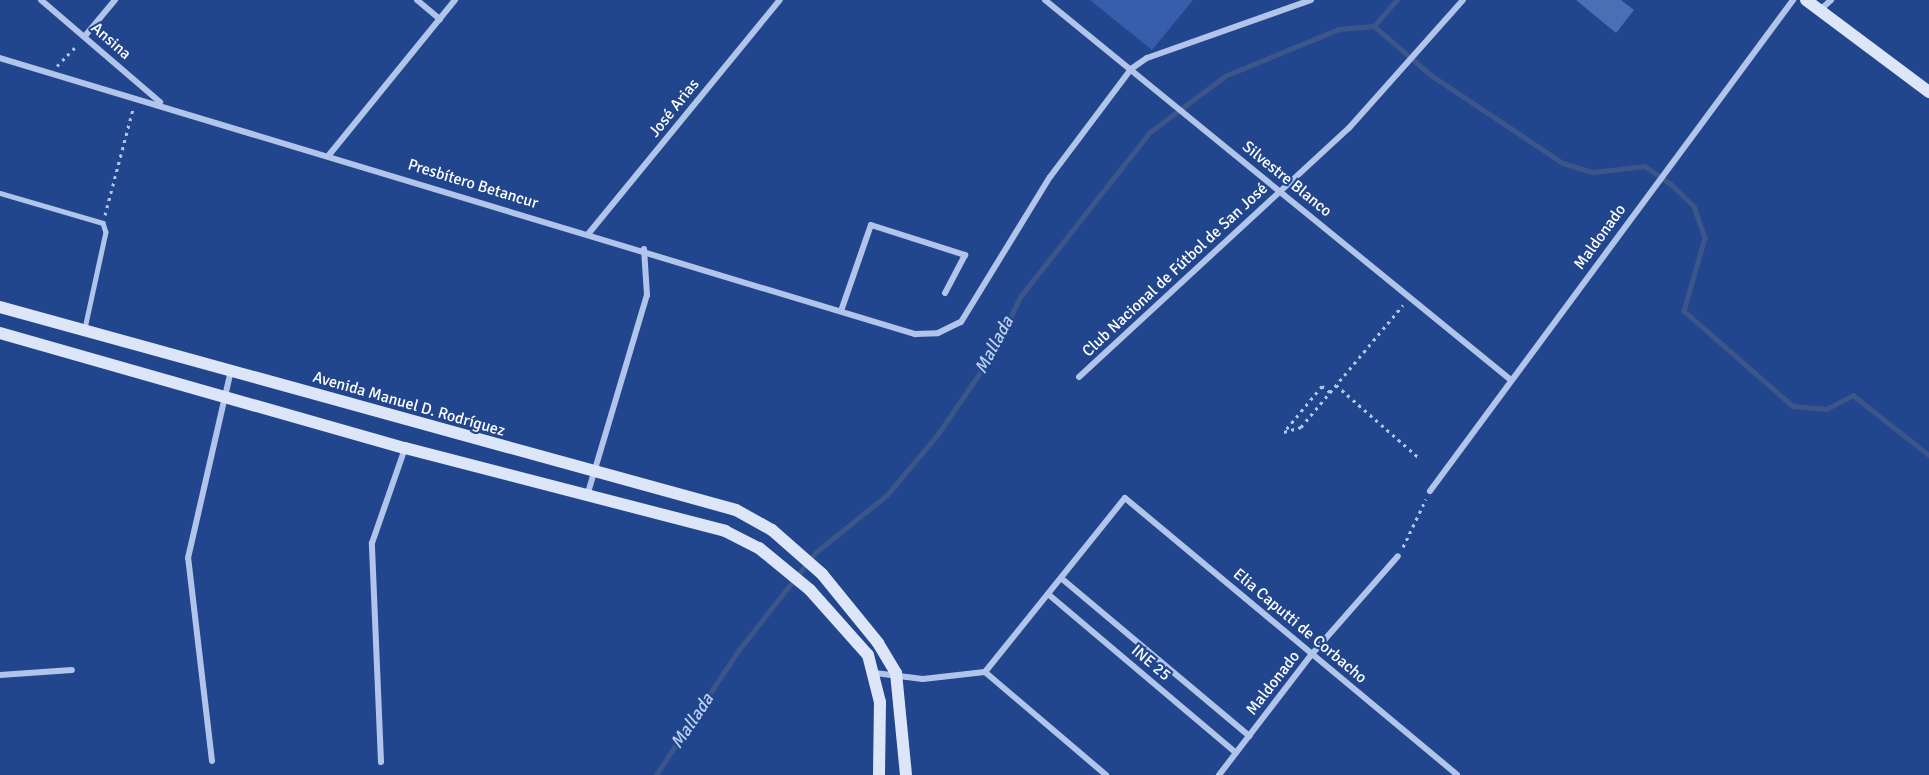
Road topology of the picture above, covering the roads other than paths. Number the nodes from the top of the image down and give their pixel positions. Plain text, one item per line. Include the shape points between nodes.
1 (41, 0) edge
2 (115, 0) edge
3 (417, 0) edge
4 (455, 0) edge
5 (780, 0) edge
6 (1045, 0) edge
7 (1311, 0) edge
8 (1463, 0) edge
9 (1793, 0) edge
10 (1806, 0) edge
11 (1832, 0) edge
12 (1820, 10) junction
13 (440, 18) junction
14 (85, 36) junction
15 (0, 58) edge
16 (1131, 69) junction
17 (1929, 92) edge
18 (163, 104) junction
19 (329, 155) junction
20 (1280, 190) junction
21 (0, 193) edge
22 (589, 233) junction
23 (644, 249) junction
24 (945, 293) dead end
25 (0, 308) edge
26 (841, 311) junction
27 (84, 330) junction
28 (0, 333) edge
29 (231, 371) junction
30 (1079, 377) dead end
31 (1511, 380) junction
32 (223, 397) junction
33 (405, 448) junction
34 (594, 471) junction
35 (1430, 492) road end
36 (586, 496) junction
37 (1398, 556) road end
38 (1061, 578) junction
39 (1048, 594) junction
40 (1312, 654) junction
41 (72, 670) dead end
42 (985, 672) junction
43 (875, 673) junction
44 (896, 673) junction
45 (0, 675) edge
46 (1249, 736) junction
47 (1236, 753) junction
48 (212, 761) dead end
49 (381, 762) dead end
50 (879, 775) edge
51 (906, 775) edge
52 (1106, 775) edge
53 (1219, 775) edge
54 (1457, 775) edge

1 - 14 street, Ansina
2 - 14 street
3 - 13 street
4 - 13 street
5 - 22 street, José Arias
6 - 16 street, Silvestre Blanco
7 - 16 street via 1147,58
8 - 20 street, Club Nacional de Fútbol de San José via 1349,128
9 - 31 street, Maldonado
10 - 12 street
11 - 12 street
12 - 17 street
13 - 19 street
14 - 18 street, Ansina
15 - 18 street, Presbítero Betancur
16 - 20 street, Silvestre Blanco
16 - 26 street, Presbítero Betancur via 1050,177 961,322 939,333 915,334
18 - 19 street, Presbítero Betancur
19 - 22 street, Presbítero Betancur
20 - 30 street, Club Nacional de Fútbol de San José
20 - 31 street, Silvestre Blanco
21 - 27 lane via 102,223 106,232
22 - 23 street, Presbítero Betancur
23 - 26 street, Presbítero Betancur
23 - 34 street via 647,295
24 - 26 street via 965,255 871,225
25 - 27 street, Avenida Manuel D. Rodríguez
27 - 29 street, Avenida Manuel D. Rodríguez
28 - 32 street
29 - 32 street
29 - 34 street, Avenida Manuel D. Rodríguez
31 - 35 street, Maldonado
32 - 33 street
32 - 48 street via 188,558
33 - 36 street
33 - 49 street via 372,543
34 - 36 street
34 - 44 street, Avenida Manuel D. Rodríguez via 736,510 799,553 822,574
36 - 43 street via 725,531 786,568 856,639
37 - 40 street, Maldonado
38 - 39 street
38 - 40 street, Elia Caputti de Corbacho via 1125,498
38 - 46 street, INE 25
39 - 42 street
39 - 47 street, INE 25
40 - 46 street, Maldonado
40 - 54 street, Elia Caputti de Corbacho
41 - 45 street
42 - 44 street via 923,679
42 - 52 street
43 - 44 street
43 - 50 street
44 - 51 street
46 - 47 street, Maldonado
47 - 53 street, Maldonado

